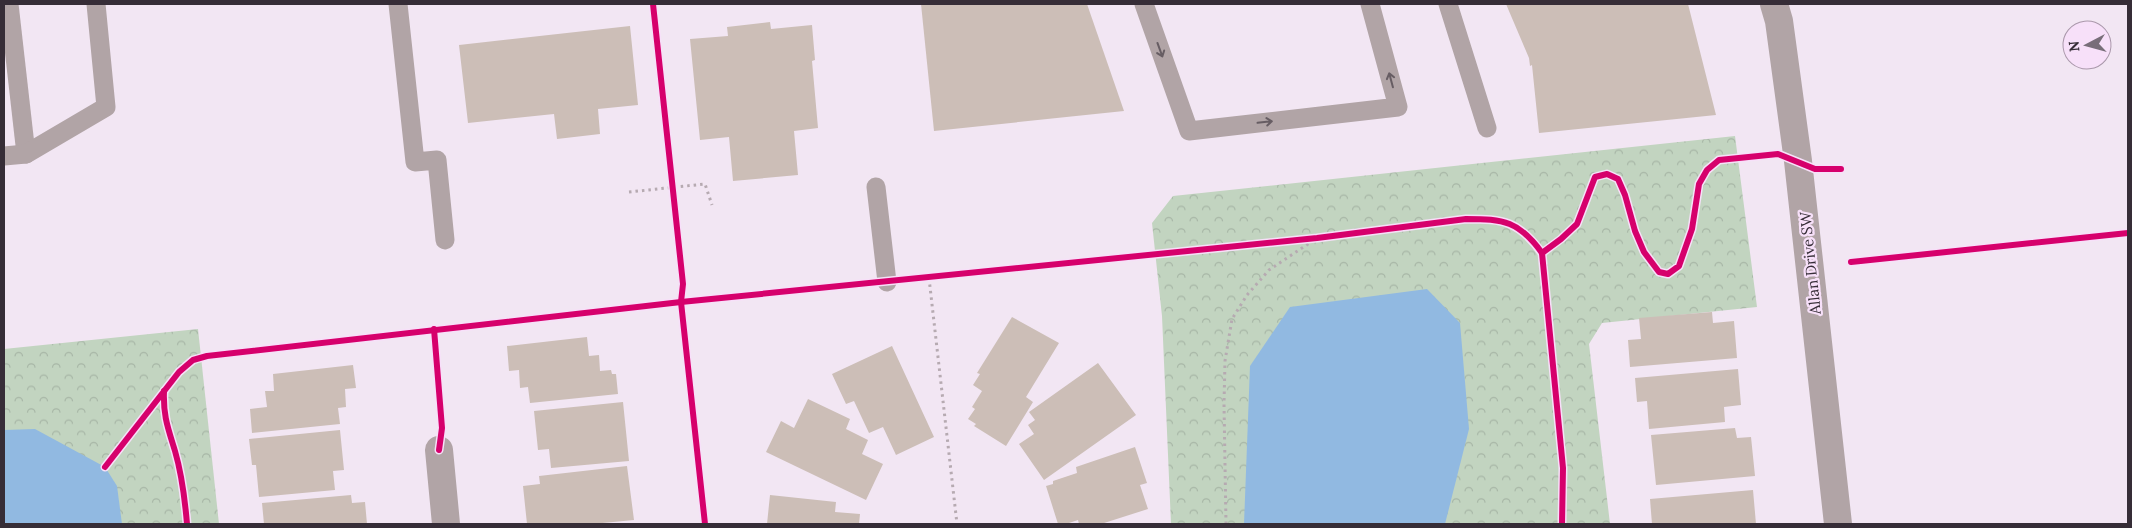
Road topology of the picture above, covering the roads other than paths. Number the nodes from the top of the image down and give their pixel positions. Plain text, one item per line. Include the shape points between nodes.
1 (9, 4) edge
2 (96, 4) edge
3 (398, 4) edge
4 (1144, 4) edge
5 (1370, 4) edge
6 (1448, 4) edge
7 (1774, 4) edge
8 (1487, 128) dead end
9 (26, 154) junction
10 (4, 156) edge
11 (876, 187) dead end
12 (445, 240) dead end
13 (887, 282) road end
14 (439, 450) dead end
15 (446, 524) edge
16 (1838, 524) edge

1 - 9 lane
2 - 9 lane via 106,107
3 - 12 lane via 415,162 436,160
4 -> 5 lane via 1189,131 1398,107
6 - 8 lane
7 - 16 street, Allan Drive SW via 1798,161
9 - 10 lane
11 - 13 lane
14 - 15 street

